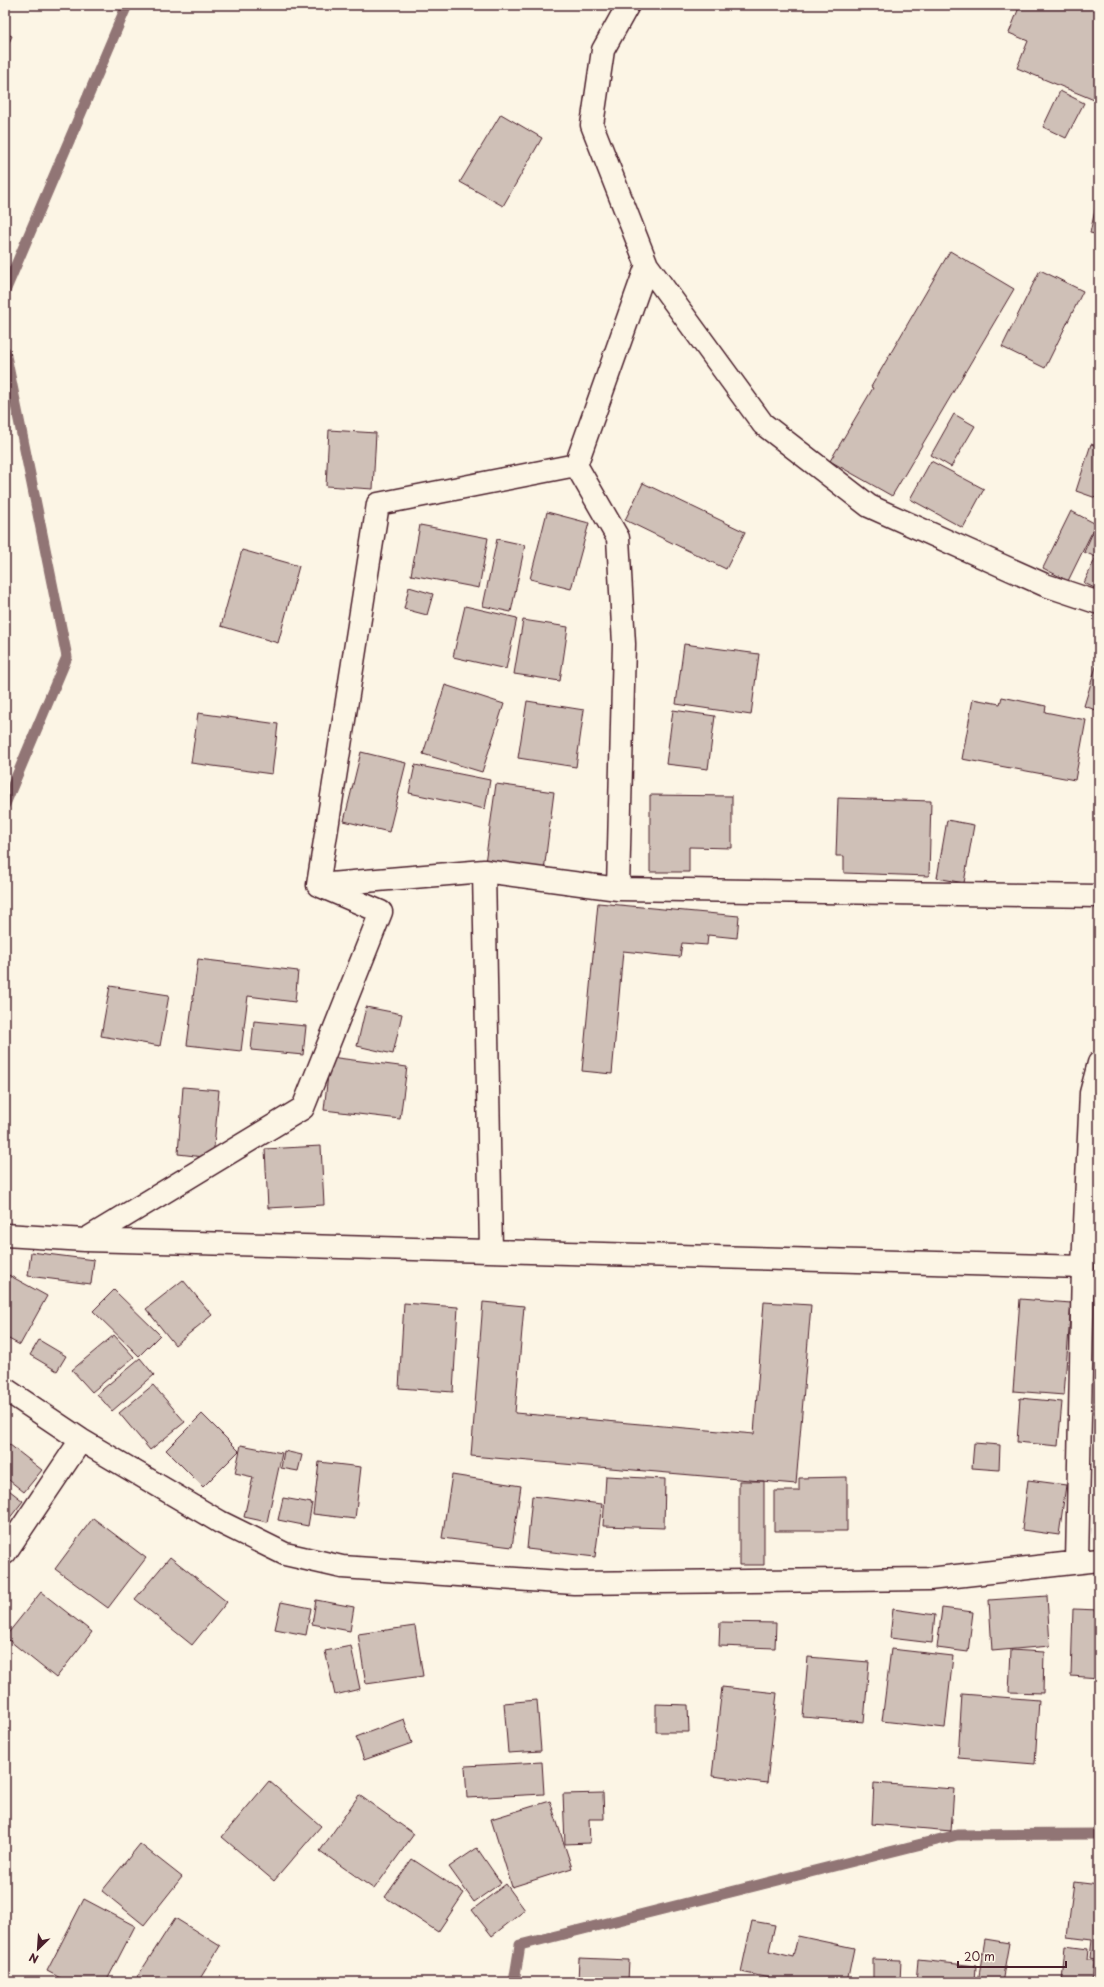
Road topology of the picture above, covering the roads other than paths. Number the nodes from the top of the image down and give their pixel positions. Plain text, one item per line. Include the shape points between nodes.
1 (628, 5) edge
2 (647, 265) junction
3 (576, 465) junction
4 (1099, 603) edge
5 (484, 871) junction
6 (318, 885) junction
7 (618, 889) junction
8 (1099, 896) edge
9 (1099, 1063) edge
10 (5, 1235) edge
11 (85, 1240) junction
12 (491, 1250) junction
13 (1083, 1267) junction
14 (5, 1389) edge
15 (81, 1440) junction
16 (5, 1553) edge
17 (1099, 1560) edge
18 (1077, 1562) junction

1 - 2 street via 603,50 592,125
2 - 3 street
2 - 4 street via 763,424 869,506 1045,585
3 - 6 street via 378,504
3 - 7 street via 618,538 624,644
5 - 6 street
5 - 7 street
5 - 12 street
6 - 11 street via 381,912 303,1108
7 - 8 street
9 - 13 street via 1091,1093
10 - 11 street
11 - 12 street
12 - 13 street
13 - 18 street
14 - 15 street
15 - 16 street
15 - 18 street via 220,1522 285,1554 342,1567 574,1583 929,1580
17 - 18 street

